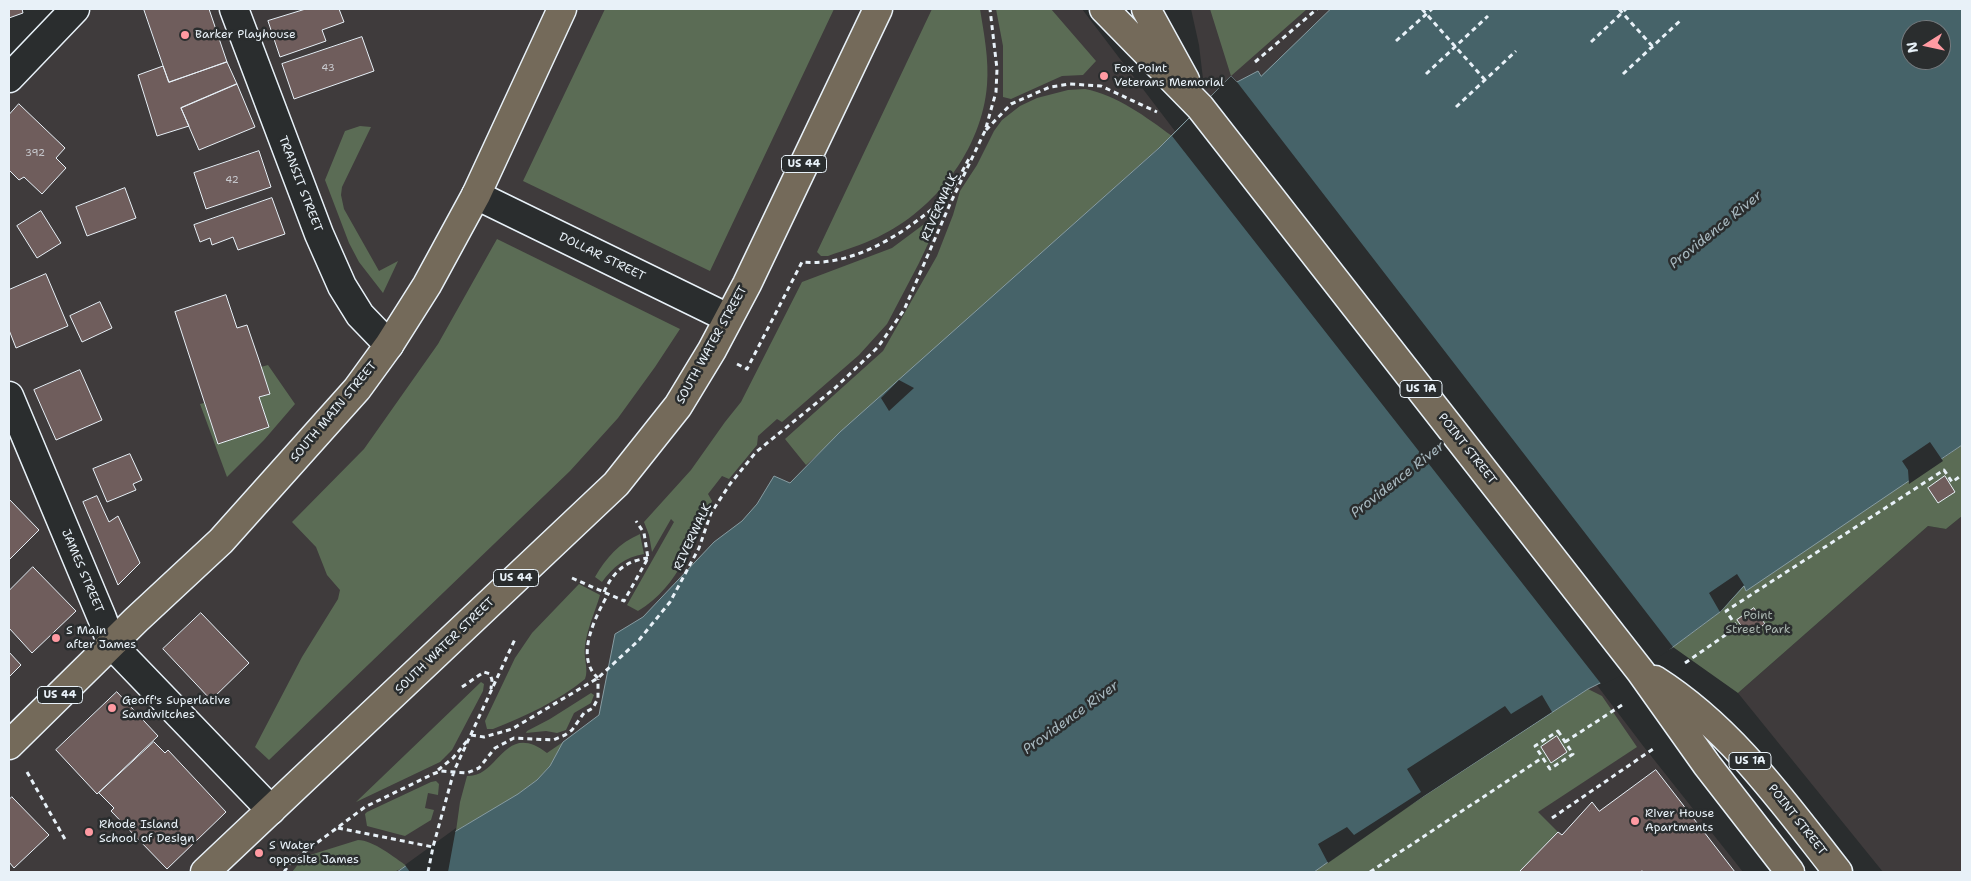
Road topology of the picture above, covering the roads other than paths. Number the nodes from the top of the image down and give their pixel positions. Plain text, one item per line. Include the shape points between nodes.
1 (75, 9) edge
2 (234, 9) edge
3 (562, 9) edge
4 (878, 9) edge
5 (1104, 9) edge
6 (1146, 9) edge
7 (9, 78) edge
8 (1200, 107) junction
9 (476, 195) junction
10 (728, 318) junction
11 (389, 345) junction
12 (9, 396) edge
13 (112, 645) junction
14 (1641, 672) junction
15 (9, 745) edge
16 (271, 810) junction
17 (205, 872) edge
18 (1790, 872) edge
19 (1838, 872) edge

1 - 7 street
2 - 11 street, TRANSIT STREET via 319,234 342,286 360,315
3 - 9 main road, SOUTH MAIN STREET / US 44
4 - 10 main road, SOUTH WATER STREET / US 44
5 - 8 main road, US 1A
6 - 8 main road, US 1A
8 - 14 main road, POINT STREET / US 1A
9 - 10 street, DOLLAR STREET
9 - 11 main road, SOUTH MAIN STREET / US 44 via 427,285
10 - 16 main road, SOUTH WATER STREET / US 44 via 678,406 616,484
11 - 13 main road, SOUTH MAIN STREET / US 44 via 357,389 221,541
12 - 13 street, JAMES STREET
13 - 15 main road, SOUTH MAIN STREET / US 44
13 - 16 street, JAMES STREET
14 - 18 main road, POINT STREET / US 1A via 1707,765
14 - 19 main road, POINT STREET / US 1A via 1693,707 1739,750
16 - 17 main road, SOUTH WATER STREET / US 44

